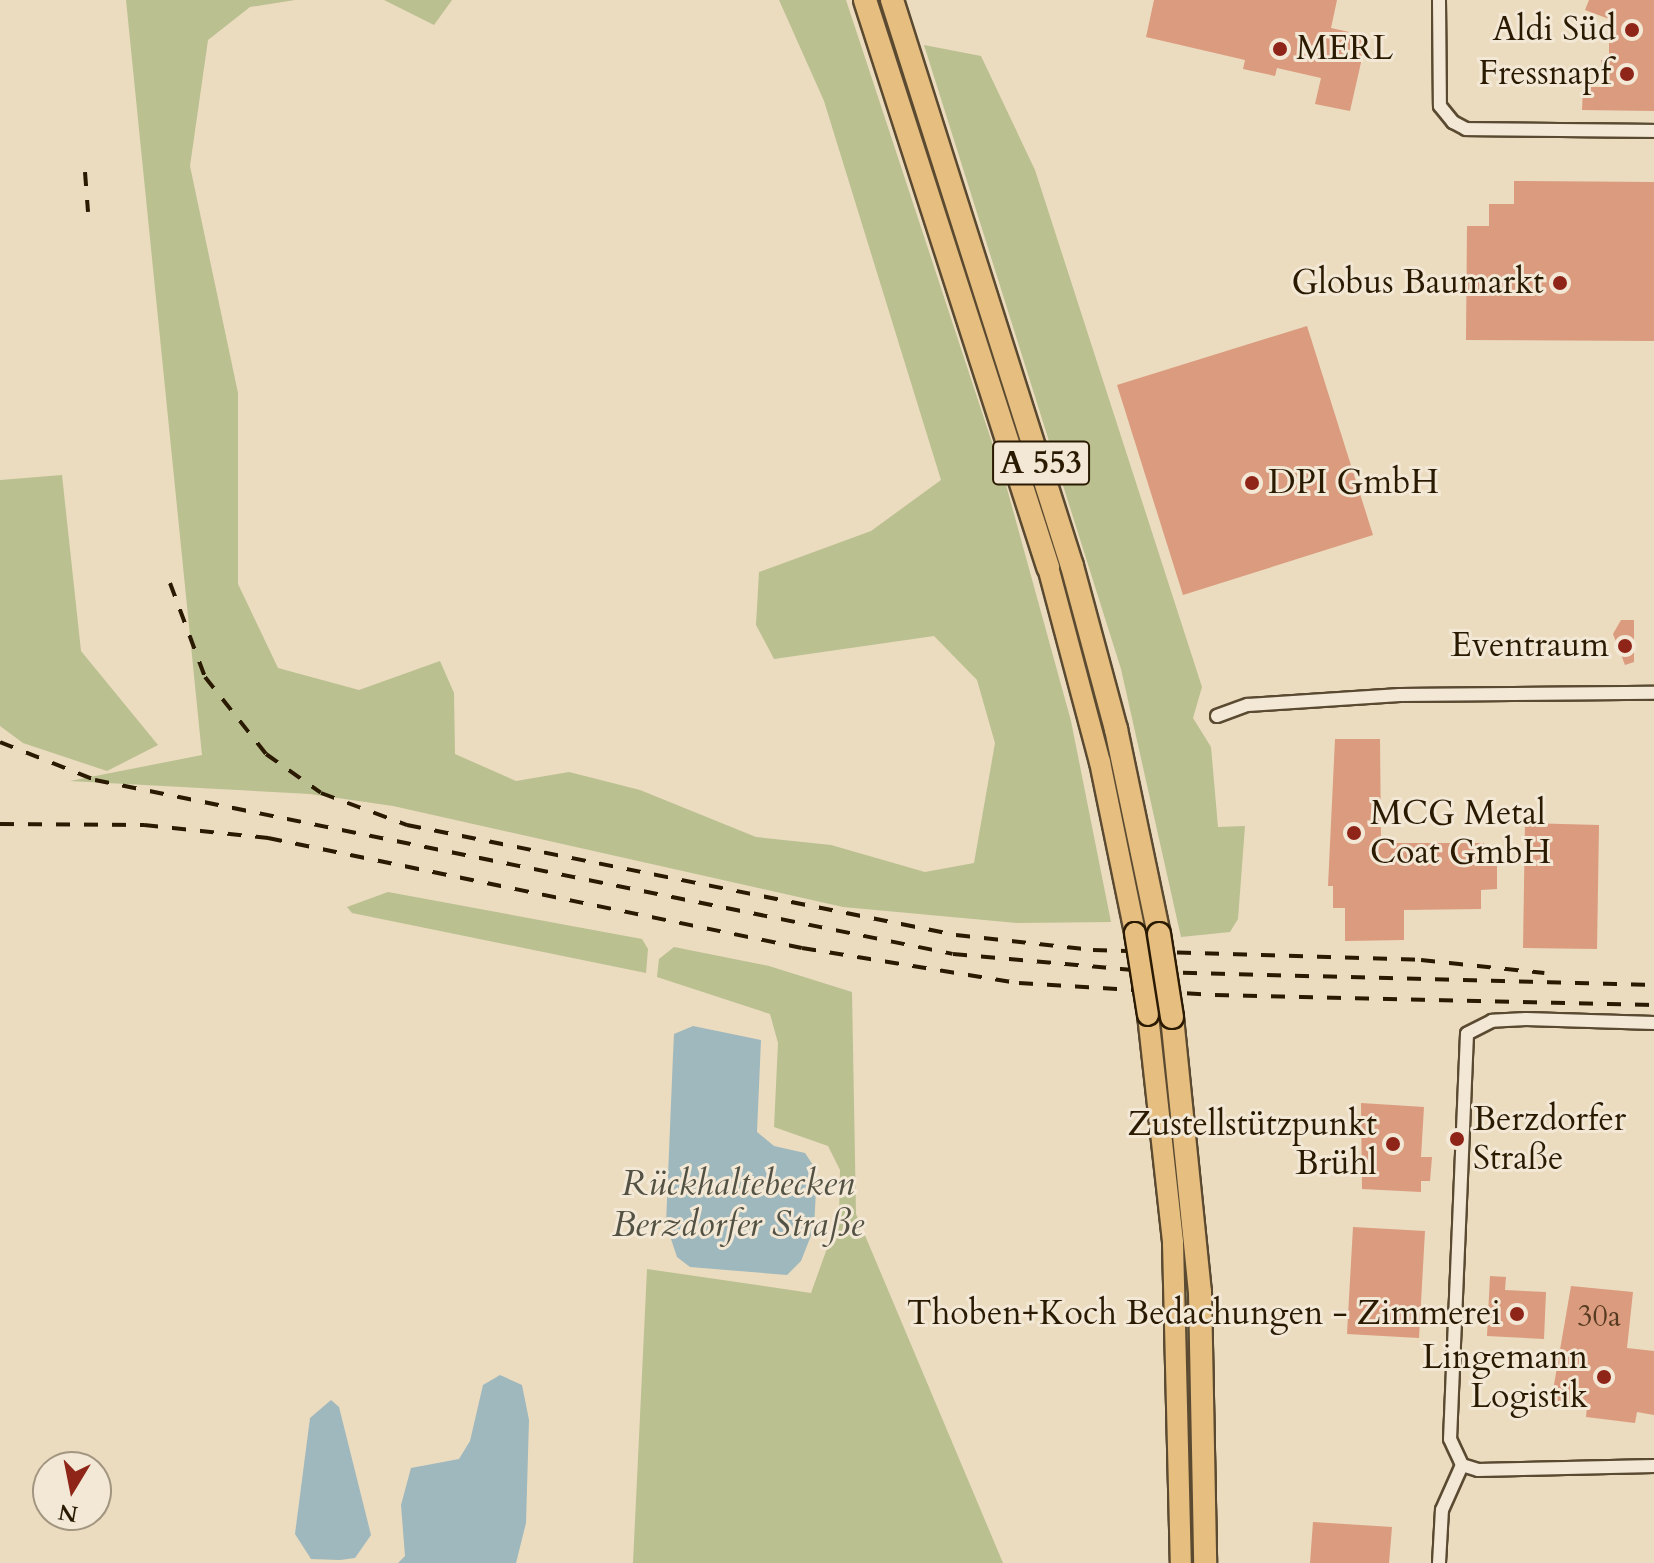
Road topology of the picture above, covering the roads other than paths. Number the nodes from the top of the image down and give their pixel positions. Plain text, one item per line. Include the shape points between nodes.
1 (865, 0) edge
2 (892, 0) edge
3 (1439, 0) edge
4 (1654, 131) edge
5 (1048, 567) joint
6 (1654, 693) edge
7 (1217, 716) dead end
8 (1654, 1023) edge
9 (1462, 1465) junction
10 (1654, 1466) edge
11 (1181, 1563) edge
12 (1205, 1563) edge
13 (1439, 1563) edge

1 - 5 highway, A 553
2 - 12 highway, A 553, bridge via 1072,566 1119,741 1159,934 1199,1278
3 - 4 street via 1440,106 1453,122 1466,129
5 - 11 highway, A 553, bridge via 1100,762 1148,1015 1173,1243
6 - 7 street via 1400,695 1248,705
8 - 9 street via 1526,1019 1492,1021 1467,1034 1450,1439
9 - 10 street via 1478,1470
9 - 13 street via 1442,1510

